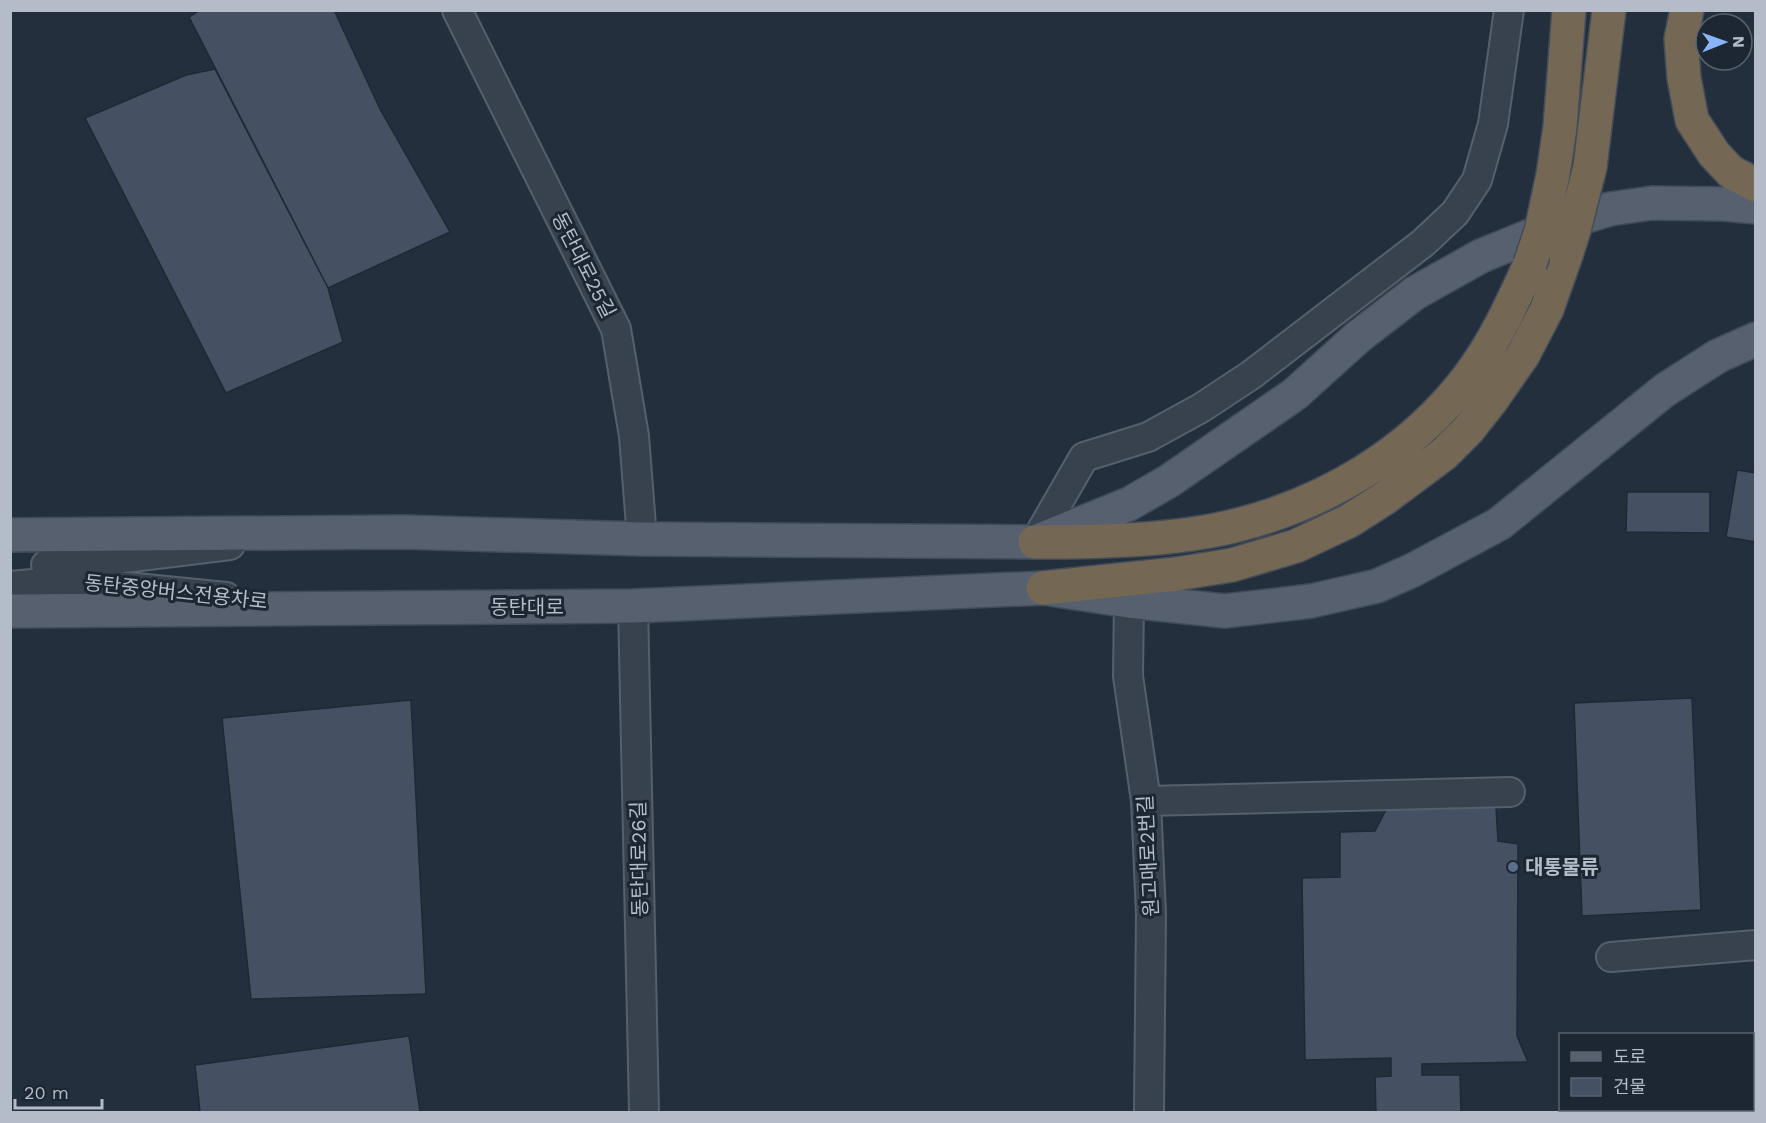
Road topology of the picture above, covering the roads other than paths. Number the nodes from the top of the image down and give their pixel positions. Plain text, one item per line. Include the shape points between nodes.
1 (457, 10) edge
2 (1509, 10) edge
3 (1569, 10) edge
4 (1610, 10) edge
5 (1687, 10) edge
6 (1755, 185) edge
7 (1755, 207) edge
8 (1755, 339) edge
9 (336, 533) junction
10 (10, 535) edge
11 (642, 539) junction
12 (1035, 542) junction
13 (10, 566) edge
14 (10, 586) edge
15 (1043, 588) junction
16 (1130, 602) junction
17 (633, 606) junction
18 (341, 608) junction
19 (10, 611) edge
20 (1510, 792) dead end
21 (1146, 801) junction
22 (1755, 945) edge
23 (1611, 957) dead end
24 (644, 1113) edge
25 (1149, 1113) edge

1 - 11 street, 동탄대로25길 via 616,329 634,436
2 - 12 street via 1493,124 1477,180 1455,213 1424,243 1251,375 1148,437 1084,458
3 - 12 highway, bridge via 1560,127 1542,231 1507,316 1468,378 1419,431 1360,475 1315,497 1238,525 1134,539
4 - 15 highway, bridge via 1590,167 1566,255 1523,355 1468,430 1444,454 1367,510 1296,546 1232,565
5 - 6 highway via 1682,39 1692,120 1731,172
7 - 12 main road via 1652,203 1610,209 1557,225 1481,256 1415,293 1358,337 1295,394 1169,481 1129,504
8 - 16 main road, 동탄대로 via 1665,390 1499,524 1377,586 1311,601 1225,611
9 - 10 main road
9 - 11 main road
9 - 13 street via 83,563
11 - 12 main road
14 - 18 street, 동탄중앙버스전용차로 via 66,581
15 - 16 main road, 동탄대로
15 - 17 main road, 동탄대로
16 - 21 street, 원고매로2번길 via 1128,676
17 - 18 main road, 동탄대로
17 - 24 street, 동탄대로26길
18 - 19 main road, 동탄대로
20 - 21 street
21 - 25 street, 원고매로2번길 via 1151,915
22 - 23 street

